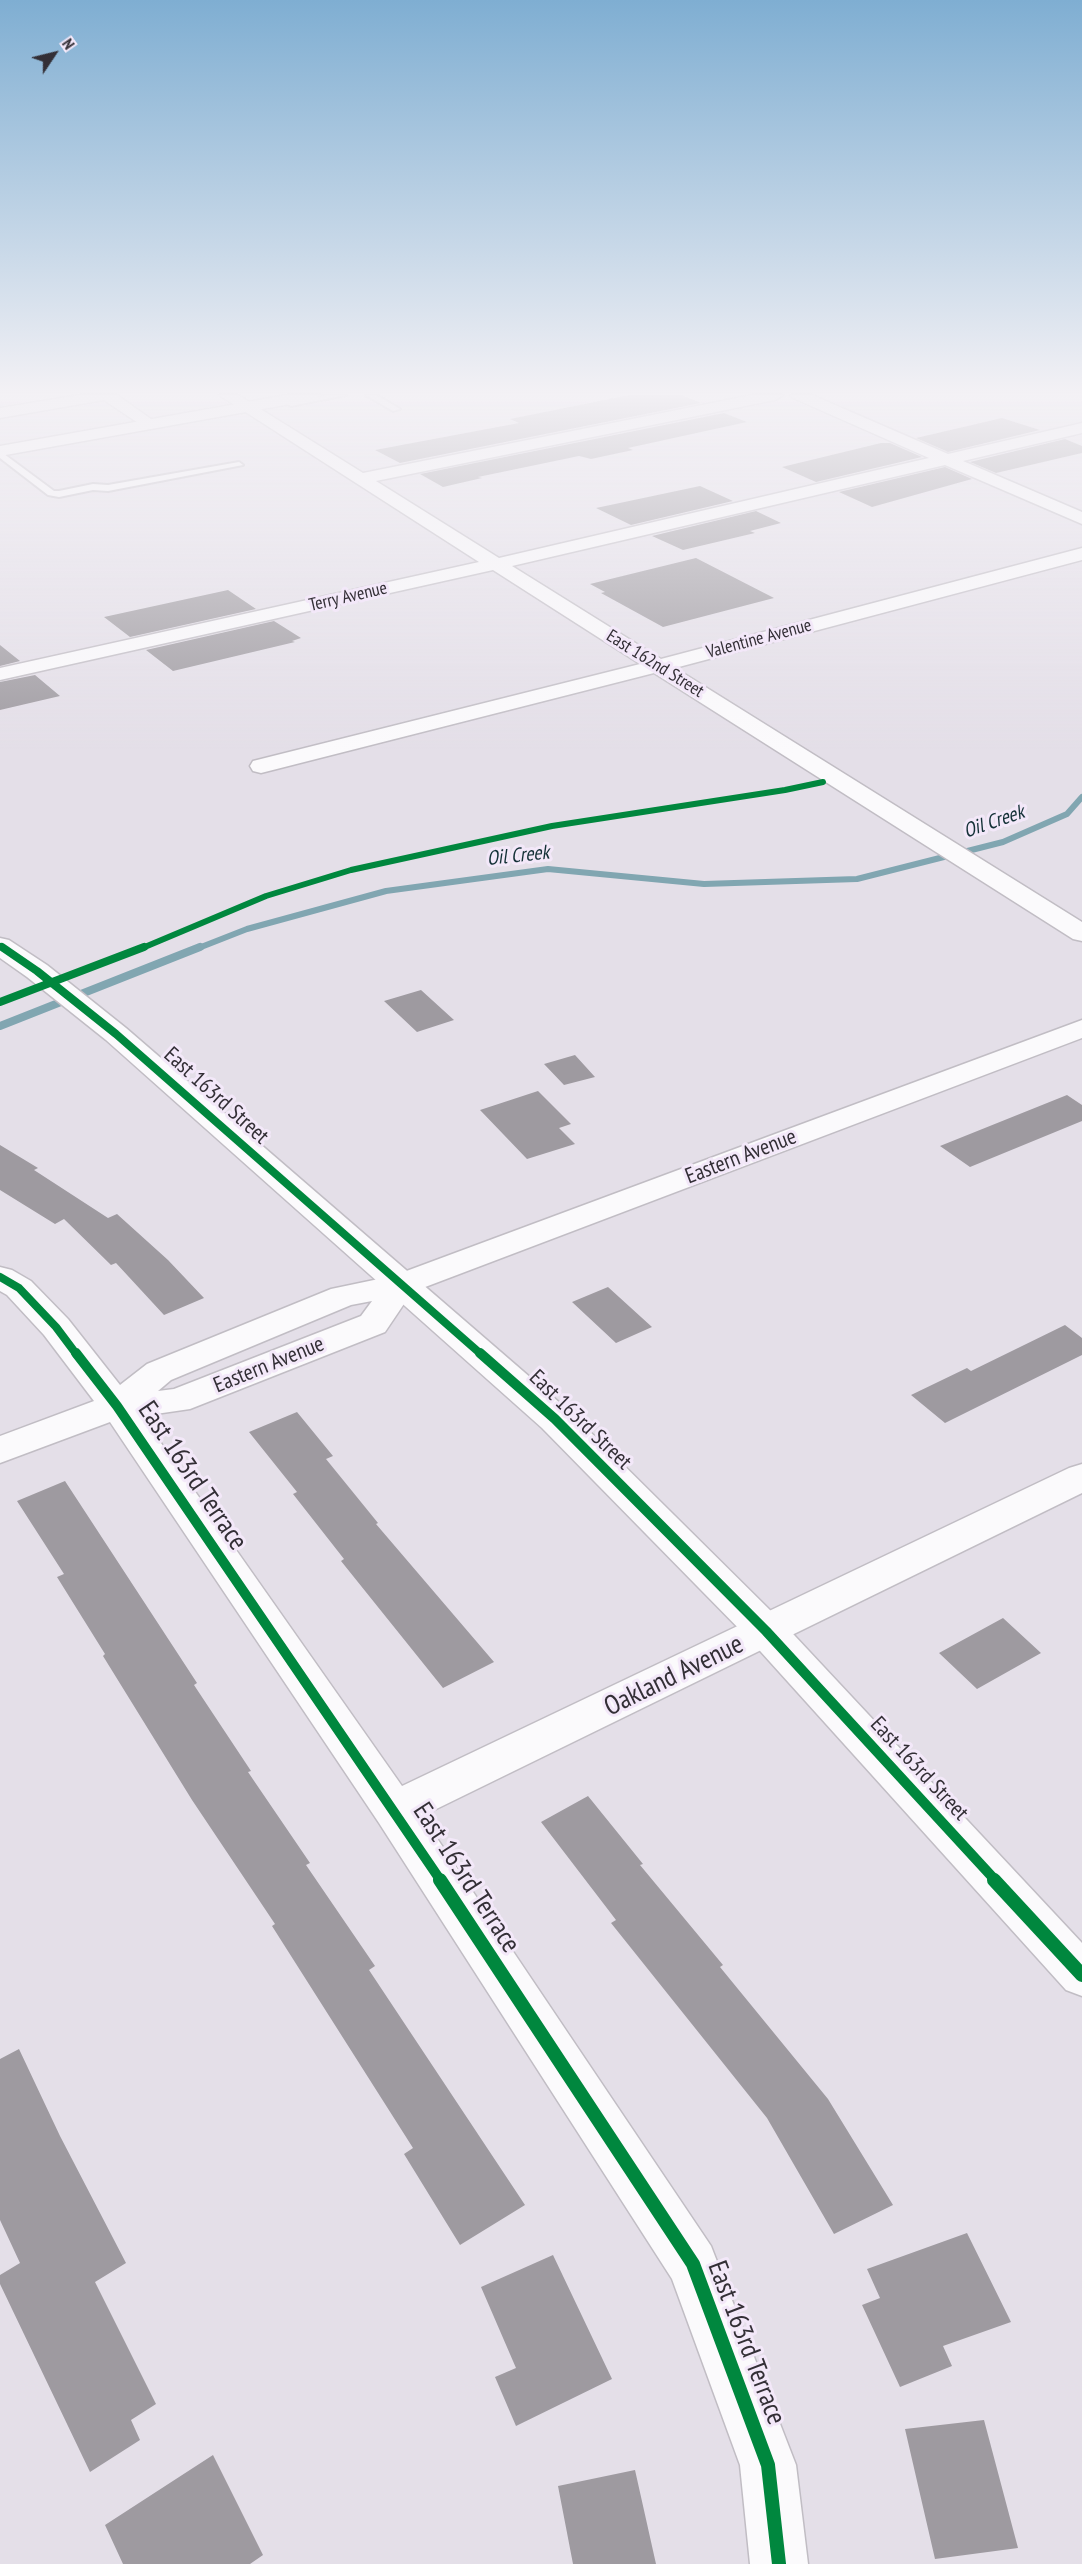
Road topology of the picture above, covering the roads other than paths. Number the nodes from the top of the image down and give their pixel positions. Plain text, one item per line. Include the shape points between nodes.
1 (418, 515) edge
2 (710, 515) edge
3 (1082, 554) edge
4 (496, 564) junction
5 (657, 666) junction
6 (0, 675) edge
7 (261, 766) dead end
8 (1082, 933) edge
9 (0, 946) edge
10 (1082, 1028) edge
11 (0, 1277) edge
12 (400, 1285) junction
13 (117, 1406) junction
14 (0, 1450) edge
15 (1082, 1477) edge
16 (766, 1631) junction
17 (394, 1810) junction
18 (1082, 1975) edge
19 (779, 2564) edge

1 - 4 street, East 162nd Street
2 - 4 street, Terry Avenue
3 - 5 street, Valentine Avenue
4 - 5 street, East 162nd Street
4 - 6 street, Terry Avenue
5 - 7 street, Valentine Avenue
5 - 8 street, East 162nd Street
9 - 12 street, East 163rd Street via 116,1034
10 - 12 street, Eastern Avenue
11 - 13 street, East 163rd Terrace via 19,1288 56,1327
12 - 13 street, Eastern Avenue via 373,1324 178,1401
12 - 16 street, East 163rd Street via 555,1419
13 - 14 street, Eastern Avenue
13 - 17 street, East 163rd Terrace
15 - 16 street, Oakland Avenue
16 - 17 street, Oakland Avenue
16 - 18 street, East 163rd Street
17 - 19 street, East 163rd Terrace via 693,2264 768,2465

